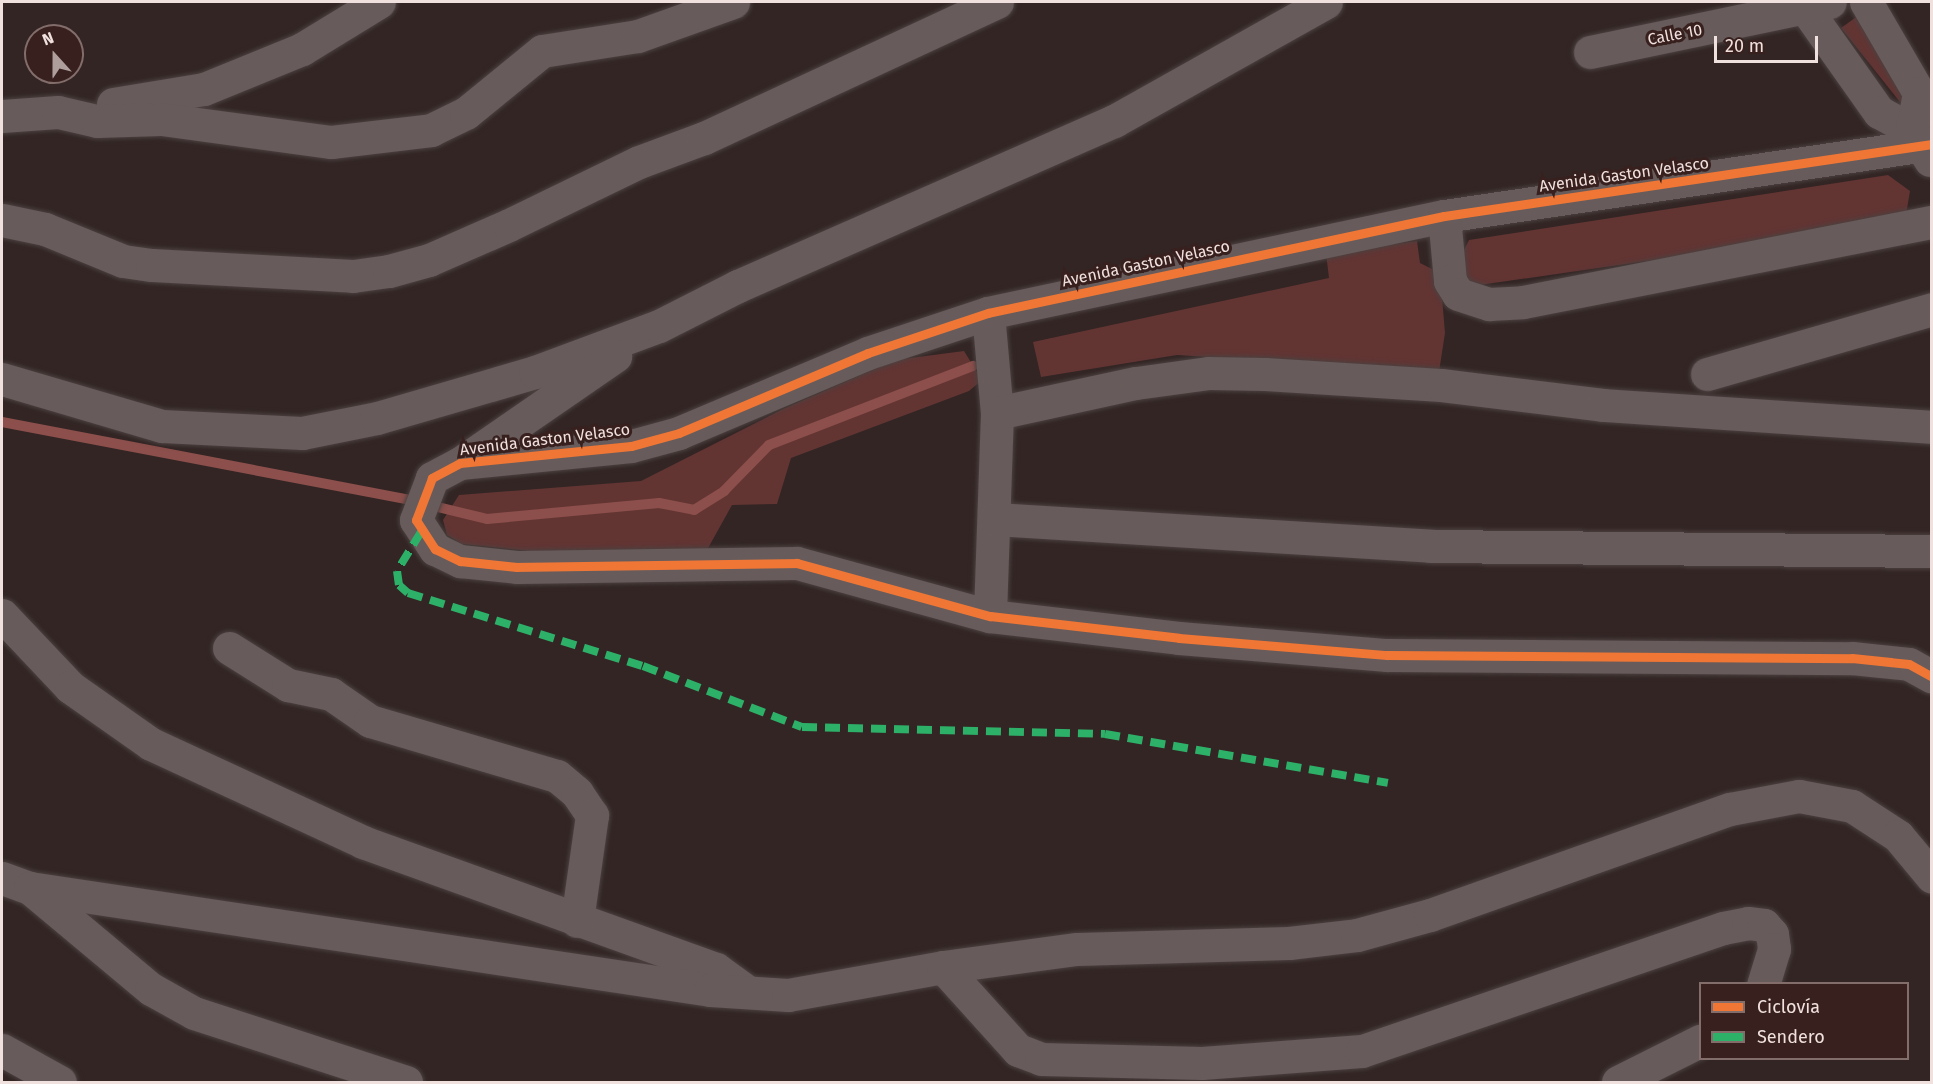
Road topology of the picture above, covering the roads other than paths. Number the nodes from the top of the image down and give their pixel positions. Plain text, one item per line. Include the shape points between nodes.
1 (379, 2) edge
2 (733, 2) edge
3 (997, 2) edge
4 (1326, 2) edge
5 (1866, 2) edge
6 (1813, 4) edge
7 (1590, 52) dead end
8 (58, 112) junction
9 (2, 116) edge
10 (1924, 145) edge
11 (1443, 216) junction
12 (2, 220) edge
13 (1932, 222) edge
14 (1932, 309) edge
15 (988, 313) junction
16 (658, 326) junction
17 (1707, 374) dead end
18 (2, 379) edge
19 (997, 413) junction
20 (1932, 427) edge
21 (460, 463) junction
22 (995, 519) junction
23 (1932, 551) edge
24 (2, 615) edge
25 (990, 616) junction
26 (229, 648) dead end
27 (1932, 678) edge
28 (1932, 877) edge
29 (16, 883) edge
30 (577, 921) junction
31 (943, 967) junction
32 (1764, 982) edge
33 (753, 995) junction
34 (1699, 1042) edge
35 (2, 1050) edge
36 (60, 1083) edge
37 (406, 1083) edge
38 (1618, 1083) edge

1 - 8 street via 303,49 204,89
2 - 8 street via 638,36 542,51 466,113 431,130 331,142 162,120 97,121
3 - 12 street via 704,138 639,162 510,225 429,260 389,271 353,276 152,265 123,261 36,226
4 - 16 street via 1114,121 738,286
5 - 10 street via 1919,93
6 - 7 street, Calle 10
6 - 10 street via 1879,112
8 - 9 street
10 - 11 street, Avenida Gaston Velasco
11 - 13 street via 1450,281 1458,294 1489,304 1523,302
11 - 15 street, Avenida Gaston Velasco
14 - 17 street
15 - 19 street
15 - 21 street, Avenida Gaston Velasco via 868,353 679,433 631,446
16 - 18 street via 535,372 377,418 302,433 162,426
16 - 21 street
19 - 20 street via 1136,383 1209,373 1441,385 1603,405
19 - 22 street
21 - 25 street, Avenida Gaston Velasco via 443,470 427,487 417,520 435,549 460,561 517,567 796,563
22 - 23 street via 1431,546
22 - 25 street
24 - 30 street via 70,687 151,744 363,842
25 - 27 street via 1179,638 1387,655 1852,658 1909,664
26 - 30 street via 288,685 331,694 370,721 557,776 577,792 592,816
28 - 31 street via 1898,836 1852,806 1799,795 1730,809 1430,915 1357,935 1289,943 1077,949
29 - 33 street
29 - 37 street via 151,989 194,1013
30 - 33 street via 716,969
31 - 32 street via 1018,1050 1041,1059 1202,1063 1362,1051 1748,923 1764,925 1772,934 1774,950
31 - 33 street via 788,995
34 - 38 street
35 - 36 street

